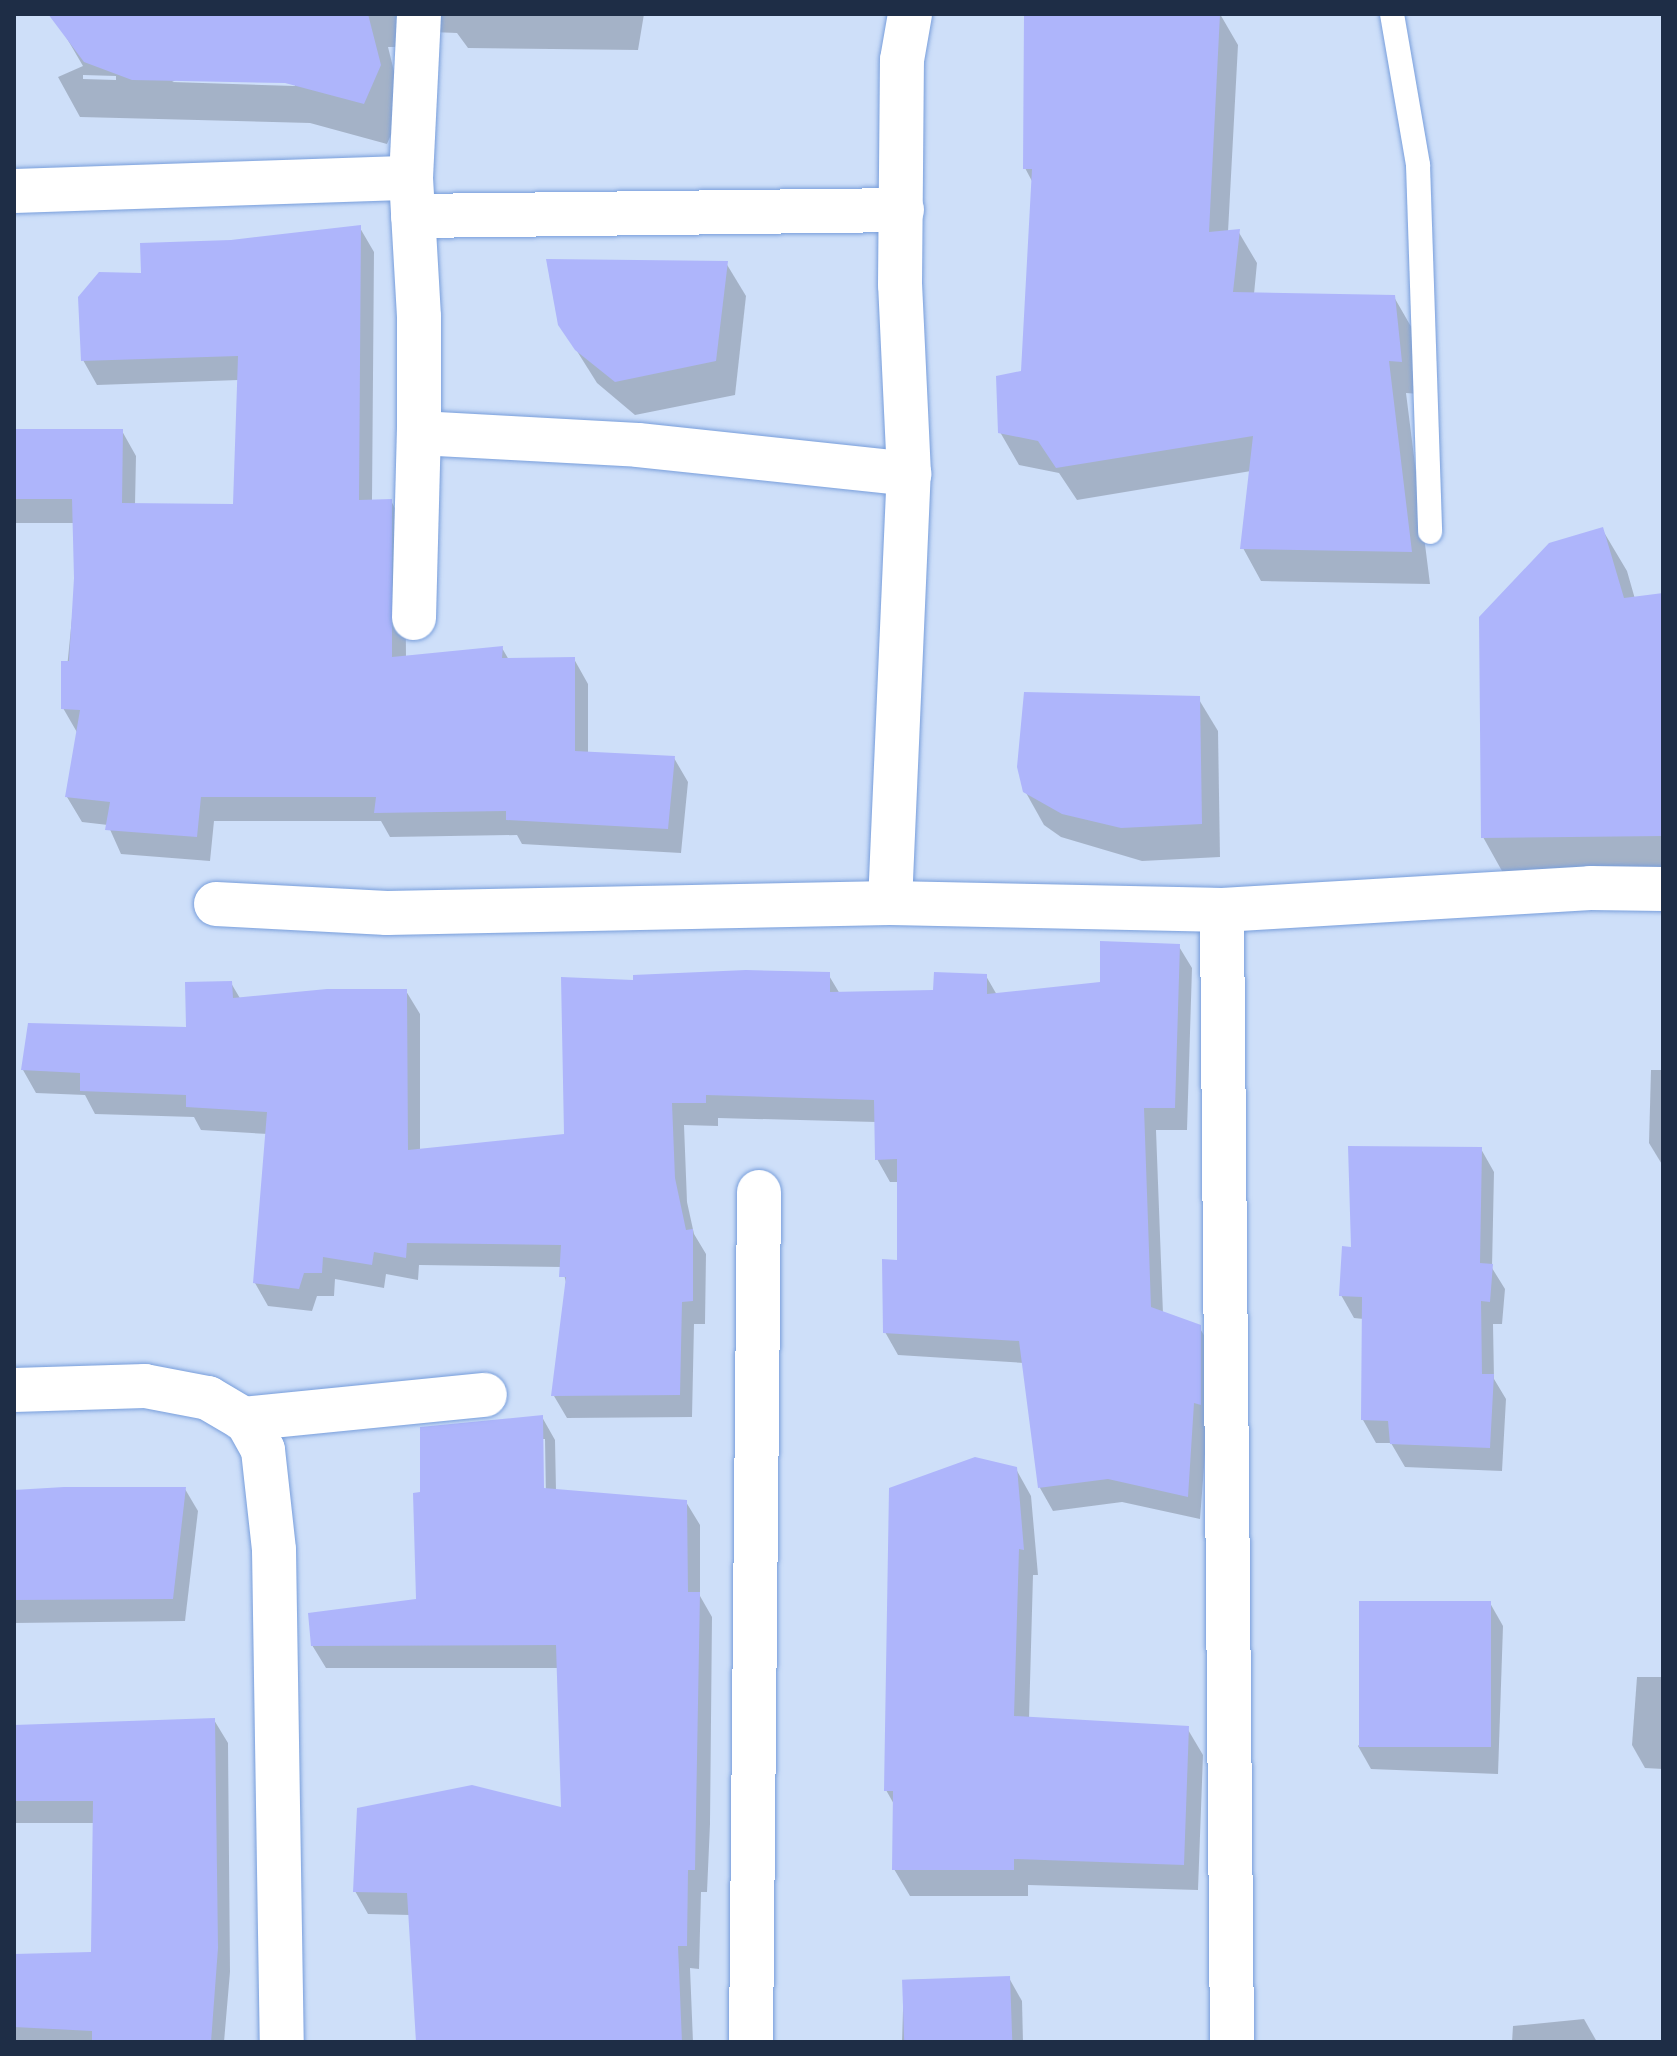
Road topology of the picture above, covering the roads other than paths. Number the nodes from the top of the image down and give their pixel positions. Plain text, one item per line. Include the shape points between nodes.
1 (419, 14) edge
2 (910, 14) edge
3 (1392, 14) edge
4 (14, 191) edge
5 (412, 197) junction
6 (902, 210) junction
7 (419, 433) junction
8 (909, 474) junction
9 (1430, 532) dead end
10 (414, 618) dead end
11 (1663, 889) edge
12 (890, 903) junction
13 (216, 904) dead end
14 (1222, 910) junction
15 (759, 1192) dead end
16 (14, 1390) edge
17 (485, 1395) dead end
18 (243, 1419) junction
19 (282, 2042) edge
20 (751, 2042) edge
21 (1232, 2042) edge

1 - 5 street
2 - 6 street via 902,60
3 - 9 lane via 1418,165
4 - 5 street
5 - 6 street
5 - 7 street
6 - 8 street via 901,330
7 - 8 street via 638,445
7 - 10 street
8 - 12 street
11 - 14 street via 1590,888
12 - 13 street via 387,913
12 - 14 street
14 - 21 street
15 - 20 street
16 - 18 street via 145,1386 208,1398
17 - 18 street
18 - 19 street via 263,1450 274,1550

